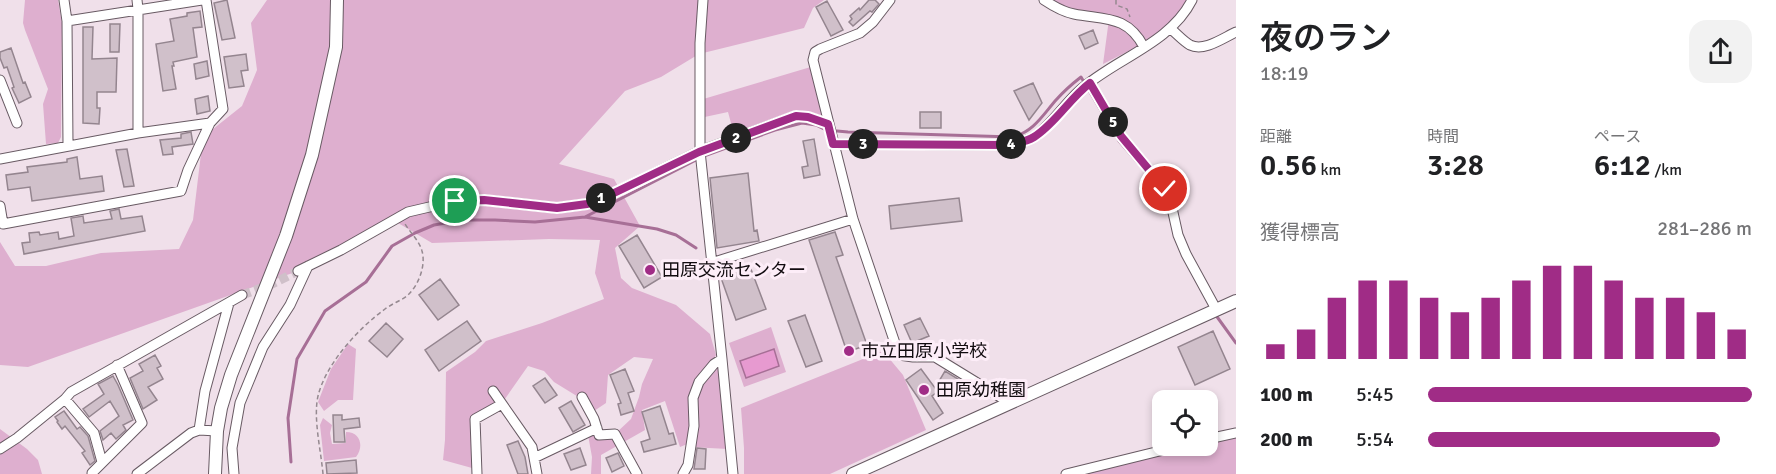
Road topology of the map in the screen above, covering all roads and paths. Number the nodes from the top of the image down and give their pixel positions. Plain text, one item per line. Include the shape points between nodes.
1 (64, 0) edge
2 (204, 0) edge
3 (337, 0) edge
4 (703, 0) edge
5 (890, 0) edge
6 (1044, 0) edge
7 (1116, 0) edge
8 (1192, 0) edge
9 (137, 5) edge
10 (67, 21) junction
11 (1131, 28) junction
12 (1172, 29) junction
13 (1236, 33) edge
14 (1144, 46) junction
15 (0, 81) edge
16 (1090, 83) junction
17 (17, 123) dead end
18 (210, 123) junction
19 (828, 124) junction
20 (138, 133) junction
21 (833, 144) junction
22 (68, 145) junction
23 (699, 152) junction
24 (0, 159) edge
25 (0, 206) edge
26 (400, 215) junction
27 (853, 219) junction
28 (711, 264) junction
29 (308, 266) junction
30 (297, 271) tunnel mouth
31 (242, 295) tunnel mouth
32 (1236, 301) edge
33 (229, 303) junction
34 (1216, 309) junction
35 (723, 358) junction
36 (117, 365) junction
37 (493, 391) dead end
38 (582, 397) dead end
39 (65, 399) junction
40 (1010, 403) junction
41 (502, 404) junction
42 (597, 428) junction
43 (199, 430) junction
44 (217, 431) junction
45 (1236, 433) edge
46 (1218, 437) edge
47 (0, 449) edge
48 (1152, 453) edge
49 (534, 459) junction
50 (102, 462) junction
51 (93, 474) edge
52 (137, 474) edge
53 (215, 474) edge
54 (234, 474) edge
55 (323, 474) edge
56 (477, 474) edge
57 (537, 474) edge
58 (637, 474) edge
59 (682, 474) edge
60 (733, 474) edge
61 (853, 474) edge
62 (1066, 474) edge

1 - 10 street
2 - 9 street
2 - 18 street via 223,109
3 - 44 street via 336,47 312,155 286,236 231,375
4 - 23 street
5 - 19 street via 860,33 815,52 813,60
6 - 11 street via 1072,14 1109,19
7 - 11 path via 1116,5 1130,12
8 - 12 street via 1186,14
9 - 10 street
9 - 20 street
10 - 22 street
11 - 14 street
12 - 13 street via 1196,47
12 - 14 street
14 - 16 street
15 - 17 street
16 - 21 street via 1050,123 1022,142
16 - 34 street via 1121,136 1165,189 1178,235
18 - 20 street
18 - 25 street via 181,191 3,224
19 - 21 street
19 - 23 street via 796,116
20 - 22 street
21 - 27 street
22 - 24 street
23 - 26 street via 587,204 557,208 455,201
23 - 28 street
26 - 29 street
26 - 55 path via 423,251 422,271 408,295 386,309 348,344 326,377 318,396 317,417
27 - 28 street
27 - 40 street via 899,355 935,357
28 - 35 street
29 - 30 street
29 - 54 street via 263,347 240,403 232,448
31 - 33 street
32 - 34 street
33 - 36 street
33 - 43 street via 205,391
34 - 40 street
35 - 59 street via 699,382 694,396 694,426
35 - 60 street
36 - 39 street
36 - 50 street via 142,423
37 - 41 street
38 - 42 street
39 - 47 street
39 - 50 street via 94,433
40 - 61 street
41 - 49 street via 532,447
41 - 56 street via 475,419
42 - 49 street
42 - 58 street via 599,435 615,434
43 - 44 street
43 - 52 street
44 - 53 street
45 - 46 street
48 - 62 street
49 - 57 street
50 - 51 street

